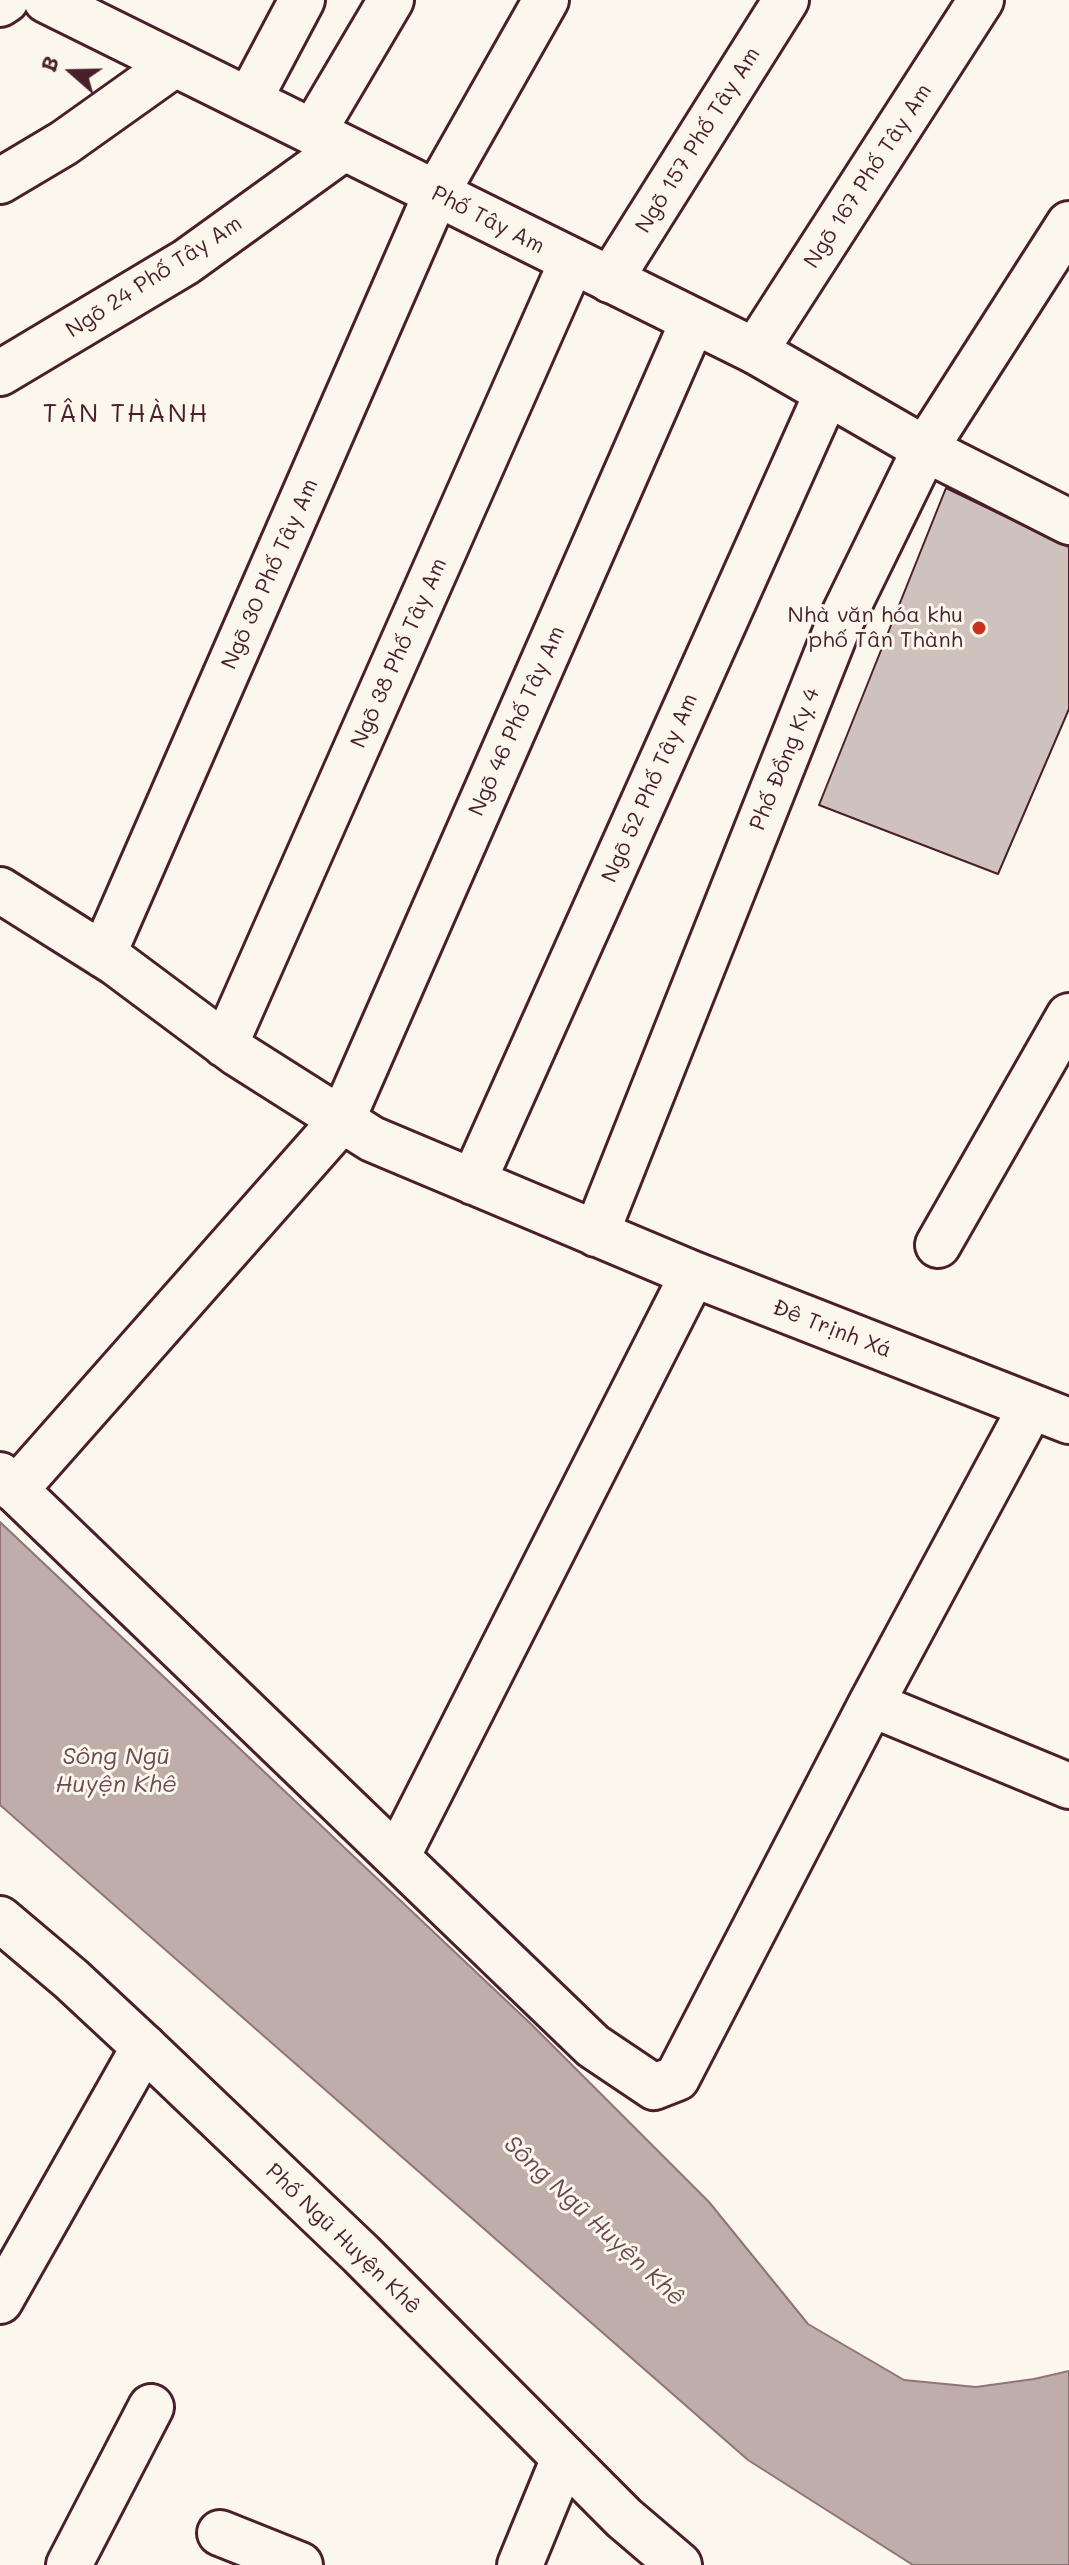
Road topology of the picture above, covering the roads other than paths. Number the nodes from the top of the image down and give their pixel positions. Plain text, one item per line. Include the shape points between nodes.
1 (6, 0) edge
2 (46, 0) edge
3 (302, 0) edge
4 (391, 0) edge
5 (546, 0) edge
6 (786, 0) edge
7 (981, 0) edge
8 (0, 4) edge
9 (175, 64) junction
10 (249, 100) junction
11 (329, 140) junction
12 (0, 181) edge
13 (436, 194) junction
14 (1069, 224) edge
15 (591, 270) junction
16 (693, 321) junction
17 (755, 351) junction
18 (0, 373) edge
19 (827, 393) junction
20 (925, 449) junction
21 (1069, 522) edge
22 (0, 890) edge
23 (103, 955) junction
24 (1069, 1016) edge
25 (225, 1045) junction
26 (342, 1120) junction
27 (473, 1182) junction
28 (596, 1234) junction
29 (938, 1245) dead end
30 (693, 1274) junction
31 (1050, 1414) edge
32 (7, 1482) edge
33 (871, 1704) junction
34 (1069, 1786) edge
35 (397, 1857) junction
36 (0, 1919) edge
37 (144, 2047) junction
38 (16, 2236) edge
39 (0, 2301) edge
40 (151, 2407) dead end
41 (564, 2458) junction
42 (220, 2533) dead end
43 (69, 2565) edge
44 (300, 2565) edge
45 (520, 2565) edge
46 (679, 2565) edge

1 - 8 street
2 - 9 street, Phố Tây Am
3 - 10 street
4 - 11 street
5 - 13 street, Ngõ 30 Phố Tây Am
6 - 15 street, Ngõ 157 Phố Tây Am
7 - 17 street, Ngõ 167 Phố Tây Am
9 - 10 street, Phố Tây Am
9 - 12 street
10 - 11 street, Phố Tây Am
11 - 13 street, Phố Tây Am
11 - 18 street, Ngõ 24 Phố Tây Am via 186,262
13 - 15 street, Phố Tây Am
13 - 23 street, Ngõ 30 Phố Tây Am
14 - 20 street, Phố Đồng Kỵ 4
15 - 16 street, Phố Tây Am
15 - 25 street, Ngõ 38 Phố Tây Am
16 - 17 street, Phố Tây Am
16 - 26 street, Ngõ 46 Phố Tây Am
17 - 19 street, Phố Tây Am
19 - 20 street, Phố Tây Am
19 - 27 street, Ngõ 52 Phố Tây Am
20 - 21 street, Phố Tây Am
20 - 28 street, Phố Đồng Kỵ 4 via 836,631
22 - 23 street, Đê Trịnh Xá
23 - 25 street, Đê Trịnh Xá
24 - 29 street
25 - 26 street, Đê Trịnh Xá
26 - 27 street, Đê Trịnh Xá via 372,1139
26 - 32 street, Ngõ 46 Phố Tây Am
27 - 28 street, Đê Trịnh Xá
28 - 30 street, Đê Trịnh Xá
30 - 31 street, Đê Trịnh Xá
30 - 35 street
31 - 33 street
32 - 35 street
33 - 34 street
33 - 35 street via 677,2078 654,2087 593,2046
36 - 37 street, Phố Ngũ Huyện Khê
37 - 38 street
37 - 41 street, Phố Ngũ Huyện Khê
38 - 39 street
40 - 43 street
41 - 45 street
41 - 46 street, Phố Ngũ Huyện Khê
42 - 44 street

